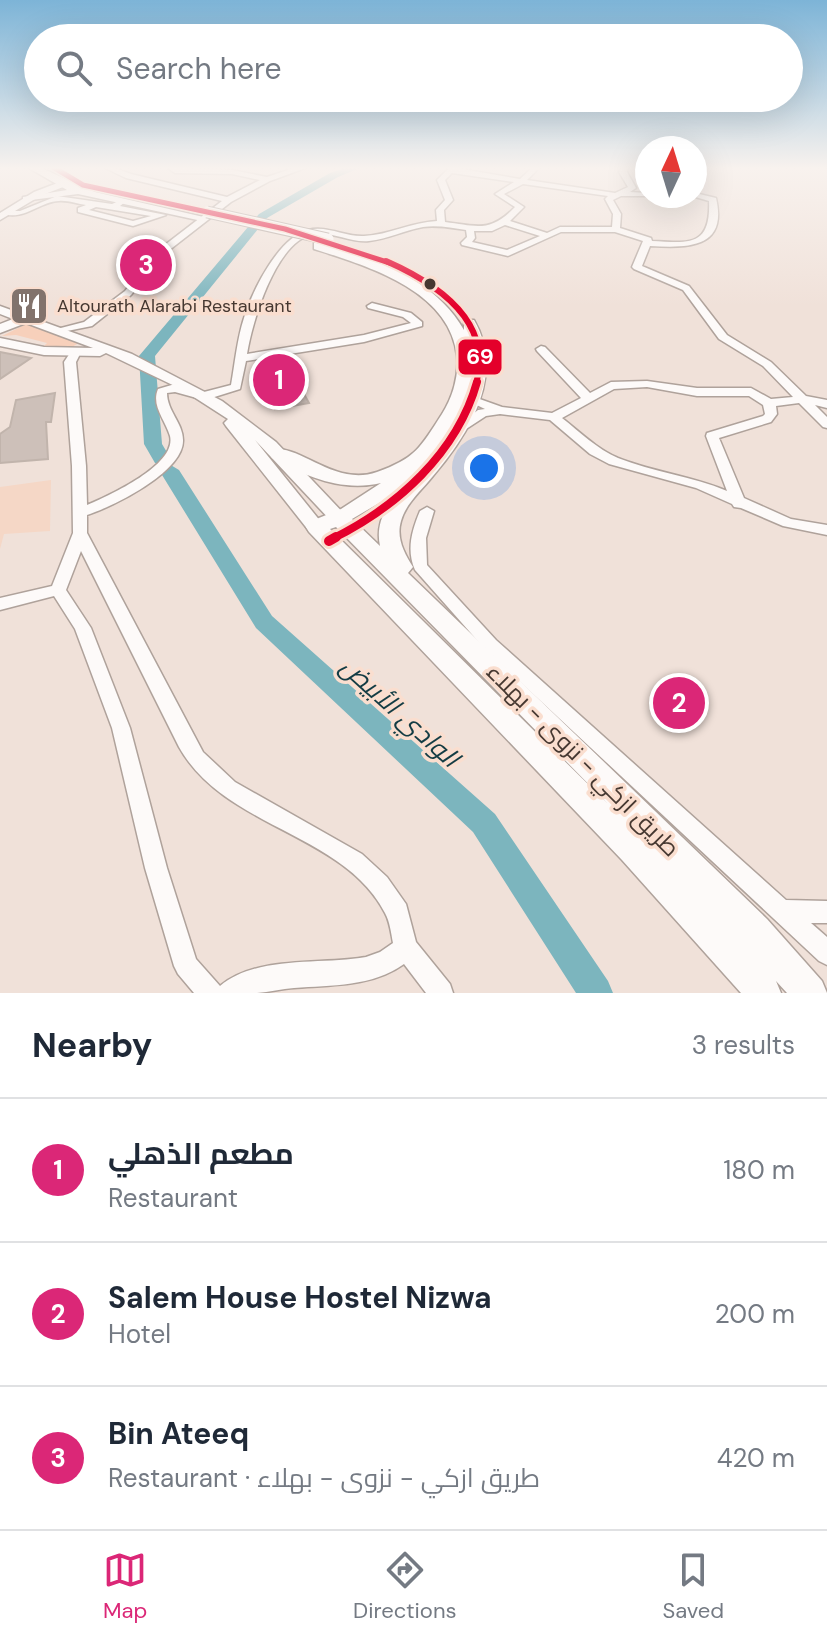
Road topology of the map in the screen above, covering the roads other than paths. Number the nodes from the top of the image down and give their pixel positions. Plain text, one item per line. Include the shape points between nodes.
1 (93, 213) edge
2 (145, 213) edge
3 (169, 213) edge
4 (187, 213) edge
5 (197, 213) edge
6 (211, 213) edge
7 (440, 213) edge
8 (513, 213) edge
9 (617, 213) edge
10 (715, 213) edge
11 (204, 215) junction
12 (158, 216) junction
13 (503, 222) junction
14 (441, 223) junction
15 (616, 229) junction
16 (470, 231) junction
17 (549, 236) junction
18 (323, 243) junction
19 (648, 243) junction
20 (372, 306) dead end
21 (0, 310) edge
22 (26, 318) junction
23 (88, 324) junction
24 (0, 329) edge
25 (61, 331) junction
26 (0, 342) edge
27 (541, 349) dead end
28 (76, 351) junction
29 (242, 358) junction
30 (588, 398) junction
31 (802, 399) junction
32 (211, 400) junction
33 (474, 401) junction
34 (769, 403) junction
35 (827, 404) edge
36 (500, 410) junction
37 (554, 417) junction
38 (827, 424) edge
39 (460, 429) junction
40 (438, 435) junction
41 (279, 454) junction
42 (438, 458) junction
43 (739, 504) junction
44 (427, 511) dead end
45 (80, 512) junction
46 (334, 529) junction
47 (827, 530) edge
48 (80, 533) junction
49 (58, 590) junction
50 (0, 604) edge
51 (435, 610) junction
52 (785, 911) junction
53 (827, 912) edge
54 (406, 948) junction
55 (827, 953) edge
56 (210, 993) edge
57 (229, 993) edge
58 (441, 993) edge
59 (764, 993) edge
60 (810, 993) edge

1 - 12 street via 133,224
2 - 12 street
3 - 12 street
4 - 11 main road
5 - 11 main road
6 - 23 street via 160,253 128,293
7 - 14 street
8 - 13 street
9 - 15 street
10 - 19 street via 716,224 708,237
11 - 18 main road
13 - 16 street
13 - 17 street
14 - 16 street
14 - 29 street via 362,239 313,231 289,242 251,312
15 - 17 street via 560,230
15 - 19 street via 644,236
16 - 17 street via 465,243 505,253
18 - 33 main road via 401,265 449,297 466,317 479,348
18 - 40 main road via 392,270 436,300 459,331 466,374
19 - 31 street via 637,267 686,288 723,337 767,364
20 - 29 street via 407,315 418,324 403,332 290,354
21 - 22 street
22 - 24 street
22 - 25 street
23 - 25 street
23 - 28 street
25 - 28 street
26 - 28 street
27 - 30 street
28 - 32 street via 126,359
28 - 45 street
29 - 32 street via 236,387
30 - 34 street via 611,386 647,384 697,392 751,392
30 - 37 street
31 - 34 street
31 - 35 street
31 - 38 street
32 - 41 street
32 - 45 street via 175,388 162,391 160,400 178,444 173,458 103,505
32 - 46 street
33 - 36 street
33 - 39 main road
34 - 43 street via 767,419 712,436
36 - 37 street
36 - 39 street via 482,413
37 - 43 street via 614,461 701,485
39 - 42 main road
40 - 41 main road via 414,459 378,479 332,479
40 - 46 main road via 415,464
41 - 46 street
42 - 46 main road
42 - 51 main road via 389,520 385,534 390,551
43 - 47 street via 788,523
44 - 52 street via 418,534 420,566 490,644
45 - 48 street
46 - 51 main road, طريق ازكي - نزوى - بهلاء
46 - 59 main road, طريق ازكي - نزوى - بهلاء
48 - 49 street
48 - 54 street via 200,764 237,797 336,849 376,879 397,905
49 - 50 street
49 - 56 street via 83,628 121,728 186,966
51 - 60 main road, طريق ازكي - نزوى - بهلاء via 755,931
52 - 53 street
52 - 55 street
54 - 57 street via 390,964 371,970 274,978
54 - 58 street

